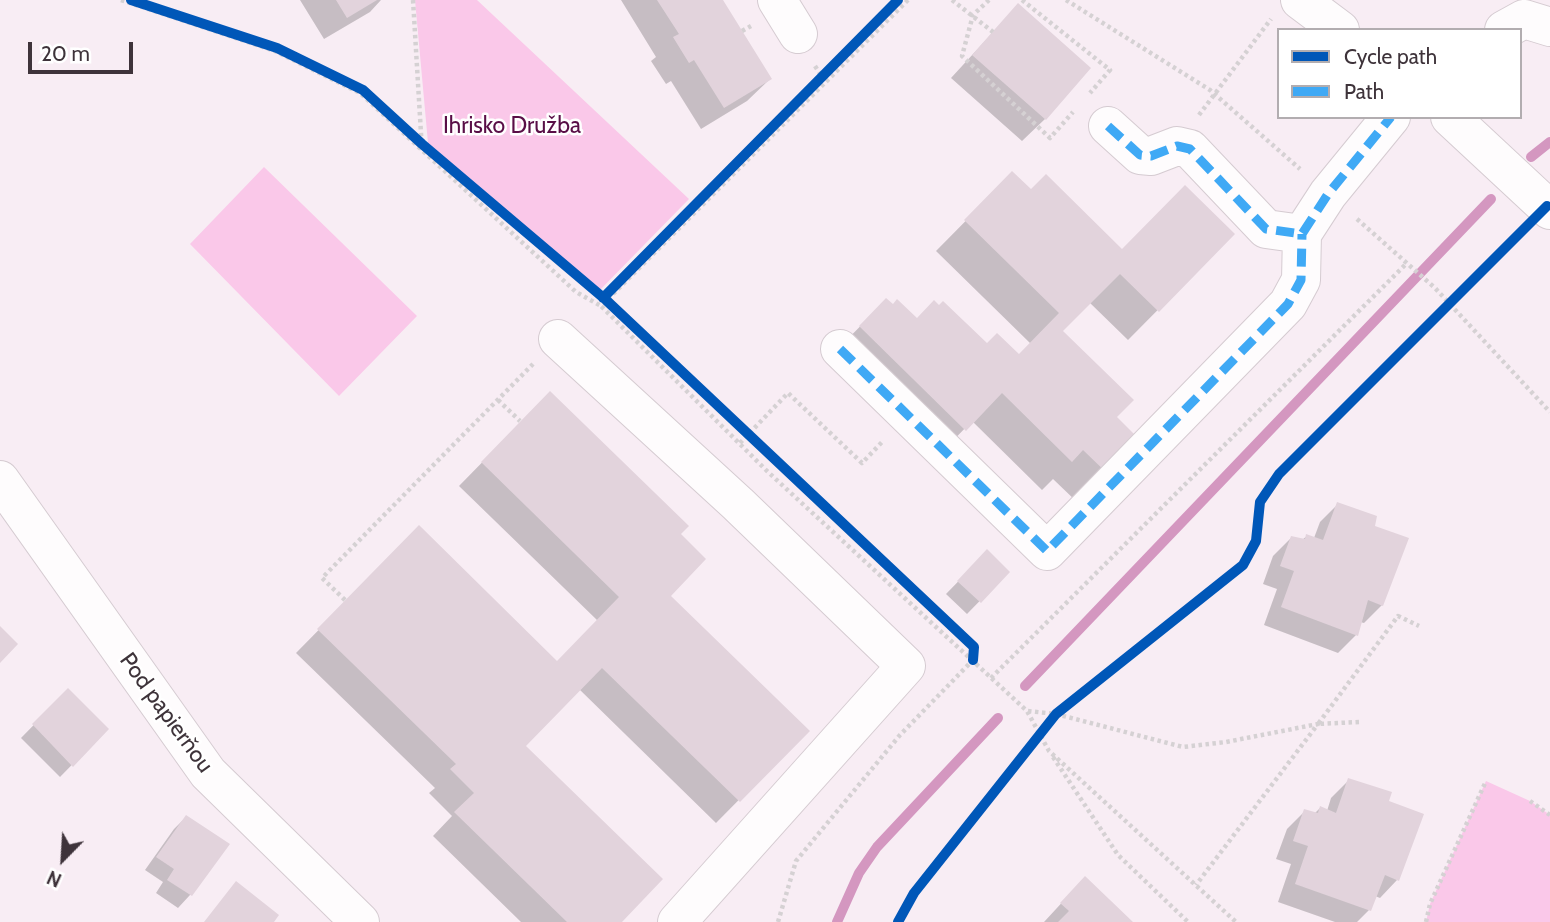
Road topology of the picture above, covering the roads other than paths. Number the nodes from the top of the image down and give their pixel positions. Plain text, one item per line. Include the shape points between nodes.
1 (777, 0) edge
2 (1289, 5) edge
3 (1550, 27) edge
4 (1336, 28) edge
5 (1508, 28) edge
6 (798, 34) dead end
7 (1091, 109) road end
8 (1389, 119) edge
9 (1452, 119) edge
10 (1550, 210) edge
11 (1302, 234) junction
12 (558, 339) road end
13 (840, 349) dead end
14 (0, 480) edge
15 (360, 922) edge
16 (677, 922) edge

1 - 6 street
2 - 4 street
3 - 5 street via 1524,19
7 - 11 street via 1140,155 1151,156 1177,146 1190,149 1266,229
8 - 11 street
9 - 10 street
11 - 13 street via 1301,280 1288,304 1047,551
12 - 16 street via 906,666
14 - 15 street, Pod papierňou via 208,773

